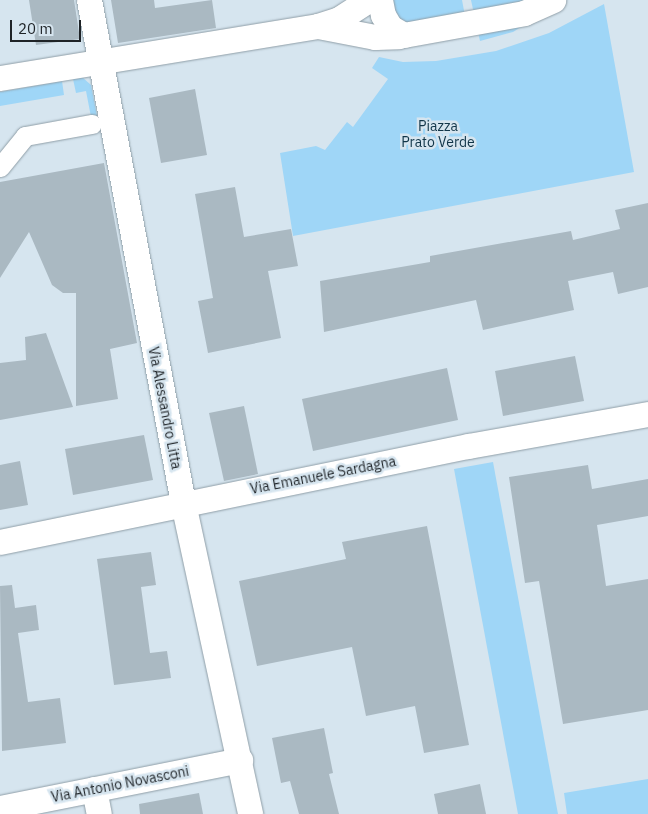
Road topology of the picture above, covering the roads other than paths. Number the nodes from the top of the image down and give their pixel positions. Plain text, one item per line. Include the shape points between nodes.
1 (89, 0) edge
2 (368, 0) edge
3 (380, 0) edge
4 (548, 1) edge
5 (318, 26) junction
6 (404, 35) junction
7 (100, 60) junction
8 (0, 78) edge
9 (92, 124) dead end
10 (0, 167) edge
11 (648, 414) edge
12 (184, 503) junction
13 (0, 542) edge
14 (240, 760) junction
15 (94, 789) junction
16 (0, 808) edge
17 (99, 814) edge
18 (250, 814) edge

1 - 7 street, Via Alessandro Litta
2 - 5 street via 339,19
3 - 6 street via 390,27
4 - 6 street via 524,12
5 - 6 street via 375,37
5 - 7 street
7 - 8 street
7 - 12 street, Via Alessandro Litta
9 - 10 street via 25,136
11 - 12 street, Via Emanuele Sardagna
12 - 13 street, Via Emanuele Sardagna
12 - 14 street, Via Alessandro Litta
14 - 15 street, Via Antonio Novasconi
14 - 18 street, Via Alessandro Litta
15 - 16 street, Via Antonio Novasconi
15 - 17 street

